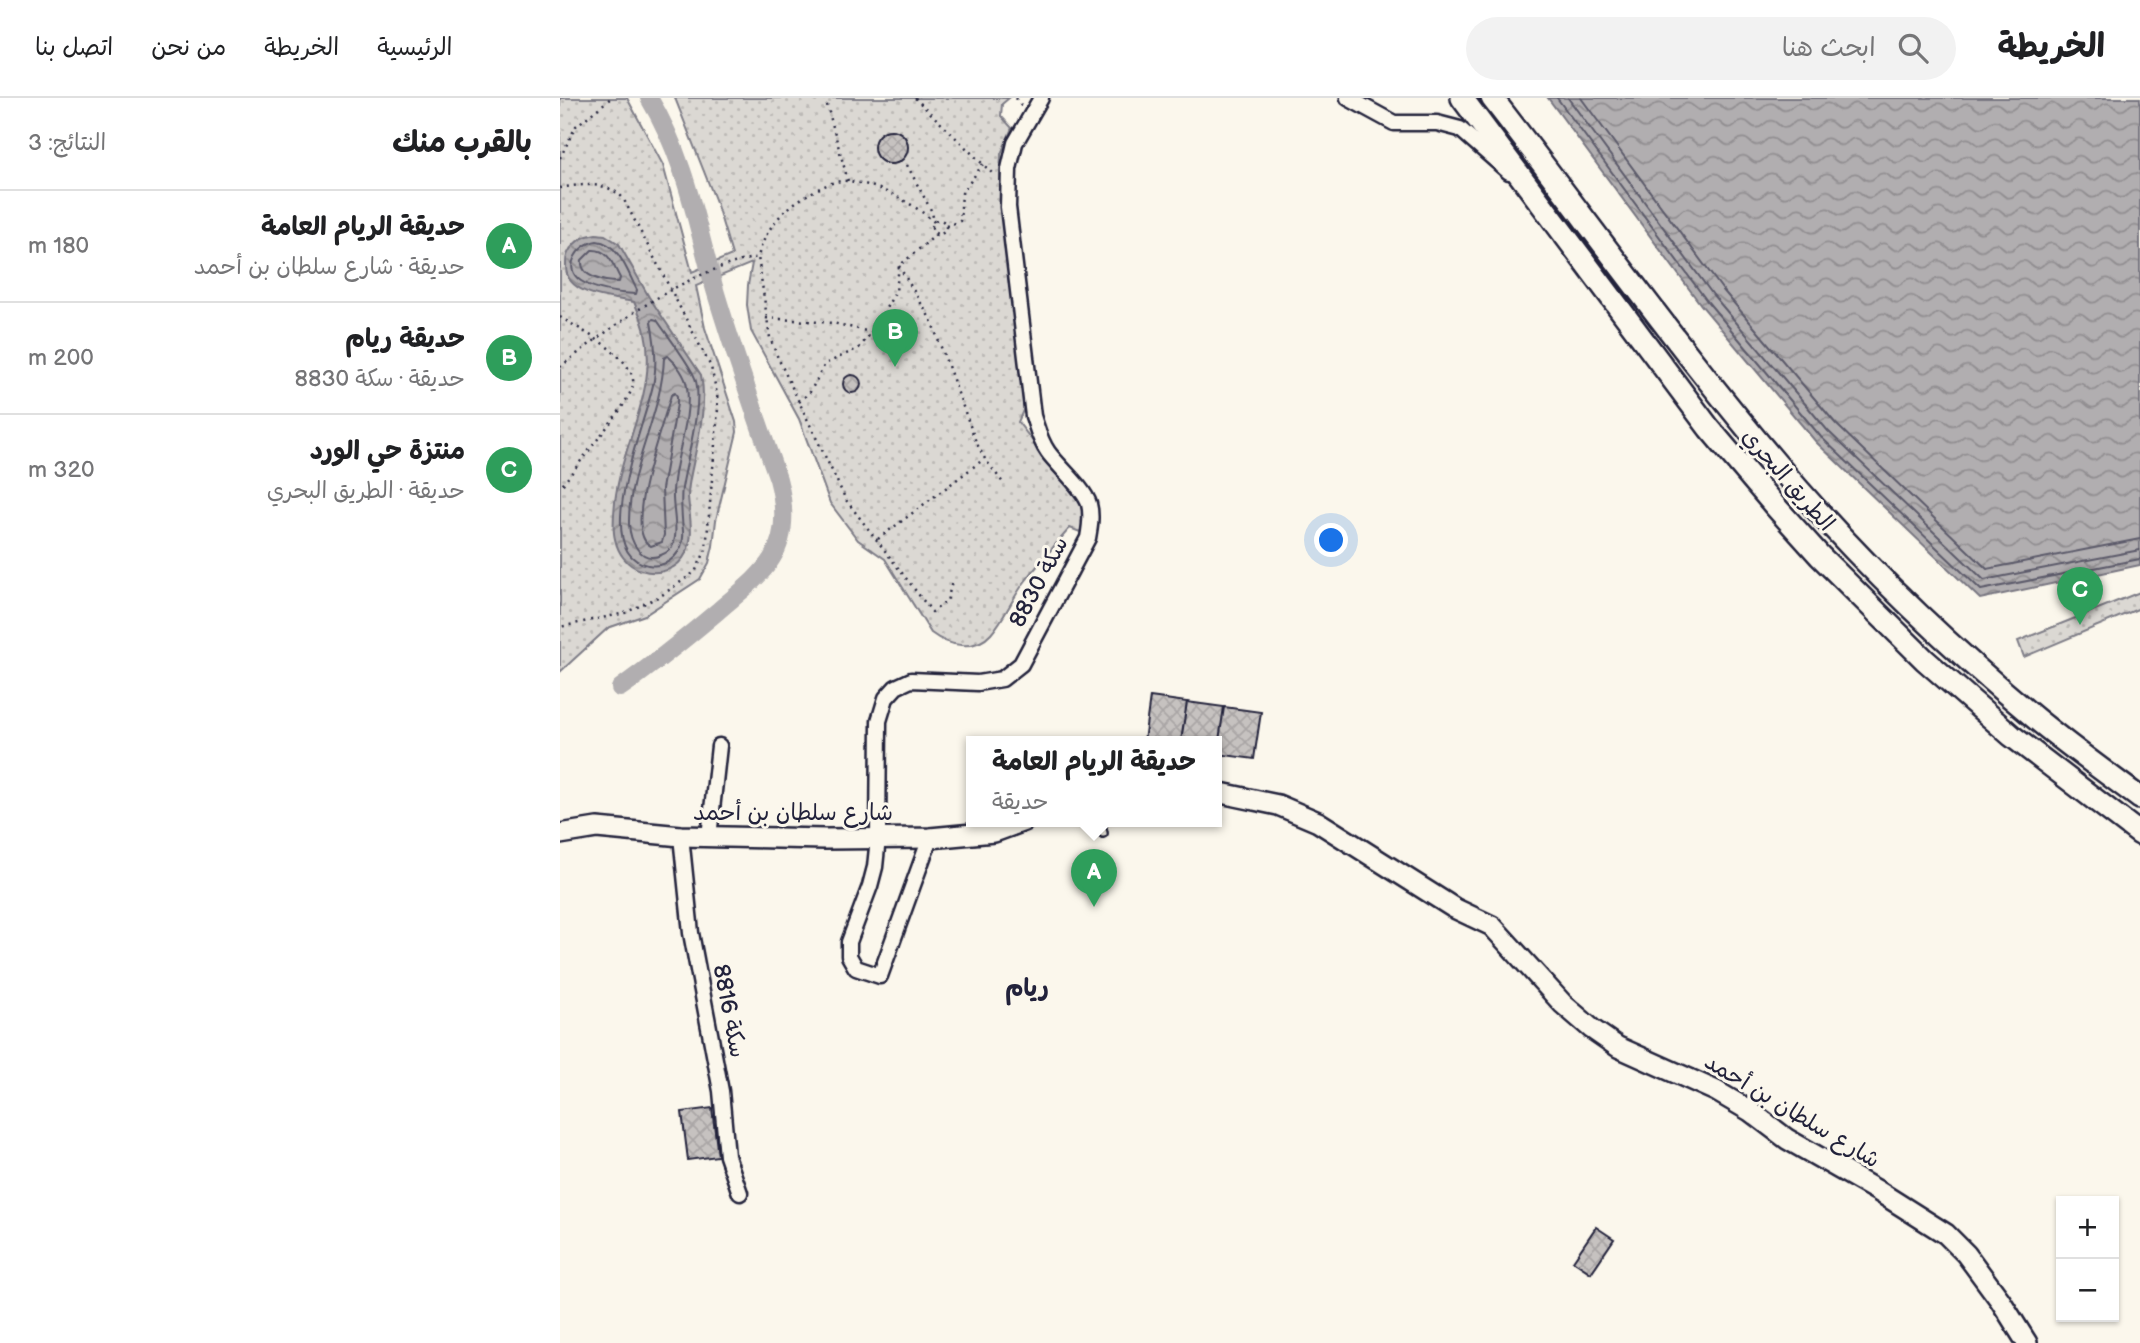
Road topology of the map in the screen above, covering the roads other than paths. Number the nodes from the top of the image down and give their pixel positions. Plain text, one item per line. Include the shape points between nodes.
1 (1041, 98) edge
2 (1349, 98) edge
3 (1462, 98) edge
4 (1492, 98) edge
5 (1538, 198) junction
6 (719, 746) dead end
7 (1222, 793) edge
8 (2139, 795) edge
9 (2118, 818) junction
10 (1008, 827) edge
11 (1102, 827) edge
12 (1103, 833) dead end
13 (560, 834) edge
14 (2140, 834) edge
15 (681, 836) junction
16 (709, 837) junction
17 (878, 838) junction
18 (930, 838) junction
19 (740, 1193) dead end
20 (2027, 1343) edge

1 - 17 street, سكة 8830 via 1015,143 1008,207 1033,416 1048,452 1089,503 1088,538 1021,664 1011,672 1002,679 978,683 911,680 886,698 879,721
2 - 5 street via 1394,123 1437,123 1461,129
3 - 5 main road, الطريق البحري
4 - 8 main road, الطريق البحري via 1731,409 1833,528 1944,639 2036,719
5 - 9 main road, الطريق البحري via 1709,428 1820,556 1925,660 2012,736
6 - 16 street
7 - 20 street, شارع سلطان بن أحمد via 1278,805 1318,822 1454,908 1492,926 1563,1004 1618,1047 1716,1091 1946,1234 1973,1263
8 - 9 street
9 - 14 main road, الطريق البحري
10 - 18 street, شارع سلطان بن أحمد
11 - 12 lane
13 - 15 street, شارع سلطان بن أحمد via 597,828
15 - 16 street, شارع سلطان بن أحمد
15 - 19 street, سكة 8816 via 691,933 721,1091 727,1156
16 - 17 street, شارع سلطان بن أحمد
17 - 18 street, شارع سلطان بن أحمد
17 - 18 street, سكة 8830 via 875,867 849,942 849,956 856,968 880,976

